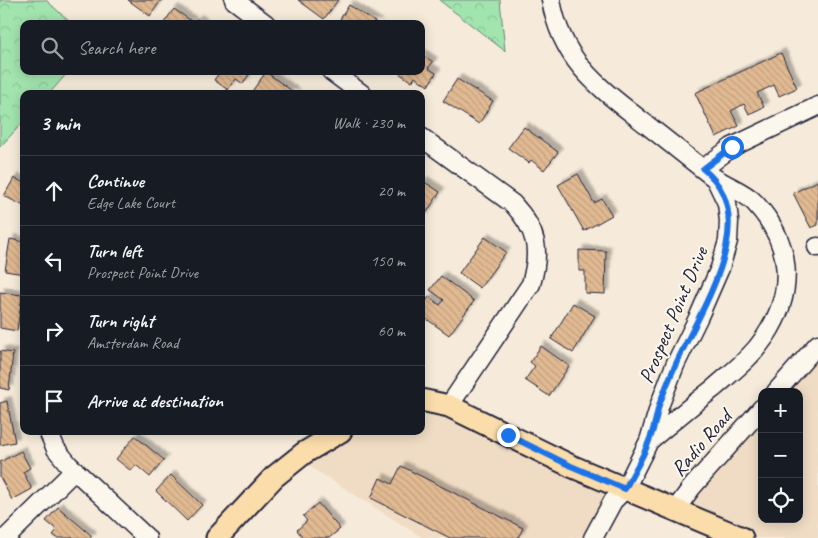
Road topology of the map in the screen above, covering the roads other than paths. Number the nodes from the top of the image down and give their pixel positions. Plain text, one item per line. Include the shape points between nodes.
1 (234, 0) edge
2 (551, 0) edge
3 (261, 20) edge
4 (336, 75) edge
5 (357, 90) edge
6 (818, 106) edge
7 (425, 140) edge
8 (709, 173) junction
9 (818, 344) edge
10 (780, 388) edge
11 (425, 401) edge
12 (449, 406) junction
13 (758, 413) edge
14 (50, 435) edge
15 (334, 435) edge
16 (649, 441) junction
17 (75, 470) junction
18 (625, 489) junction
19 (679, 510) junction
20 (6, 538) edge
21 (147, 538) edge
22 (217, 538) edge
23 (593, 538) edge
24 (742, 538) edge

1 - 3 street
2 - 8 street, Prospect Point Drive via 555,20 578,64 601,89
4 - 5 street
6 - 8 street via 732,147
7 - 12 street via 513,204 535,238 537,250 537,266 531,284
8 - 16 street, Prospect Point Drive via 727,203 728,241 700,316 675,365
8 - 16 street, Prospect Point Drive via 753,201 771,222 784,249 787,281 779,311 747,360
9 - 10 street
11 - 12 main road
12 - 18 main road
13 - 19 street, Radio Road via 692,487
14 - 17 street via 56,449
15 - 22 main road via 274,476
16 - 18 street, Prospect Point Drive
17 - 20 street
17 - 21 street
18 - 19 main road
18 - 23 street, Prospect Point Drive via 613,501
19 - 24 main road

